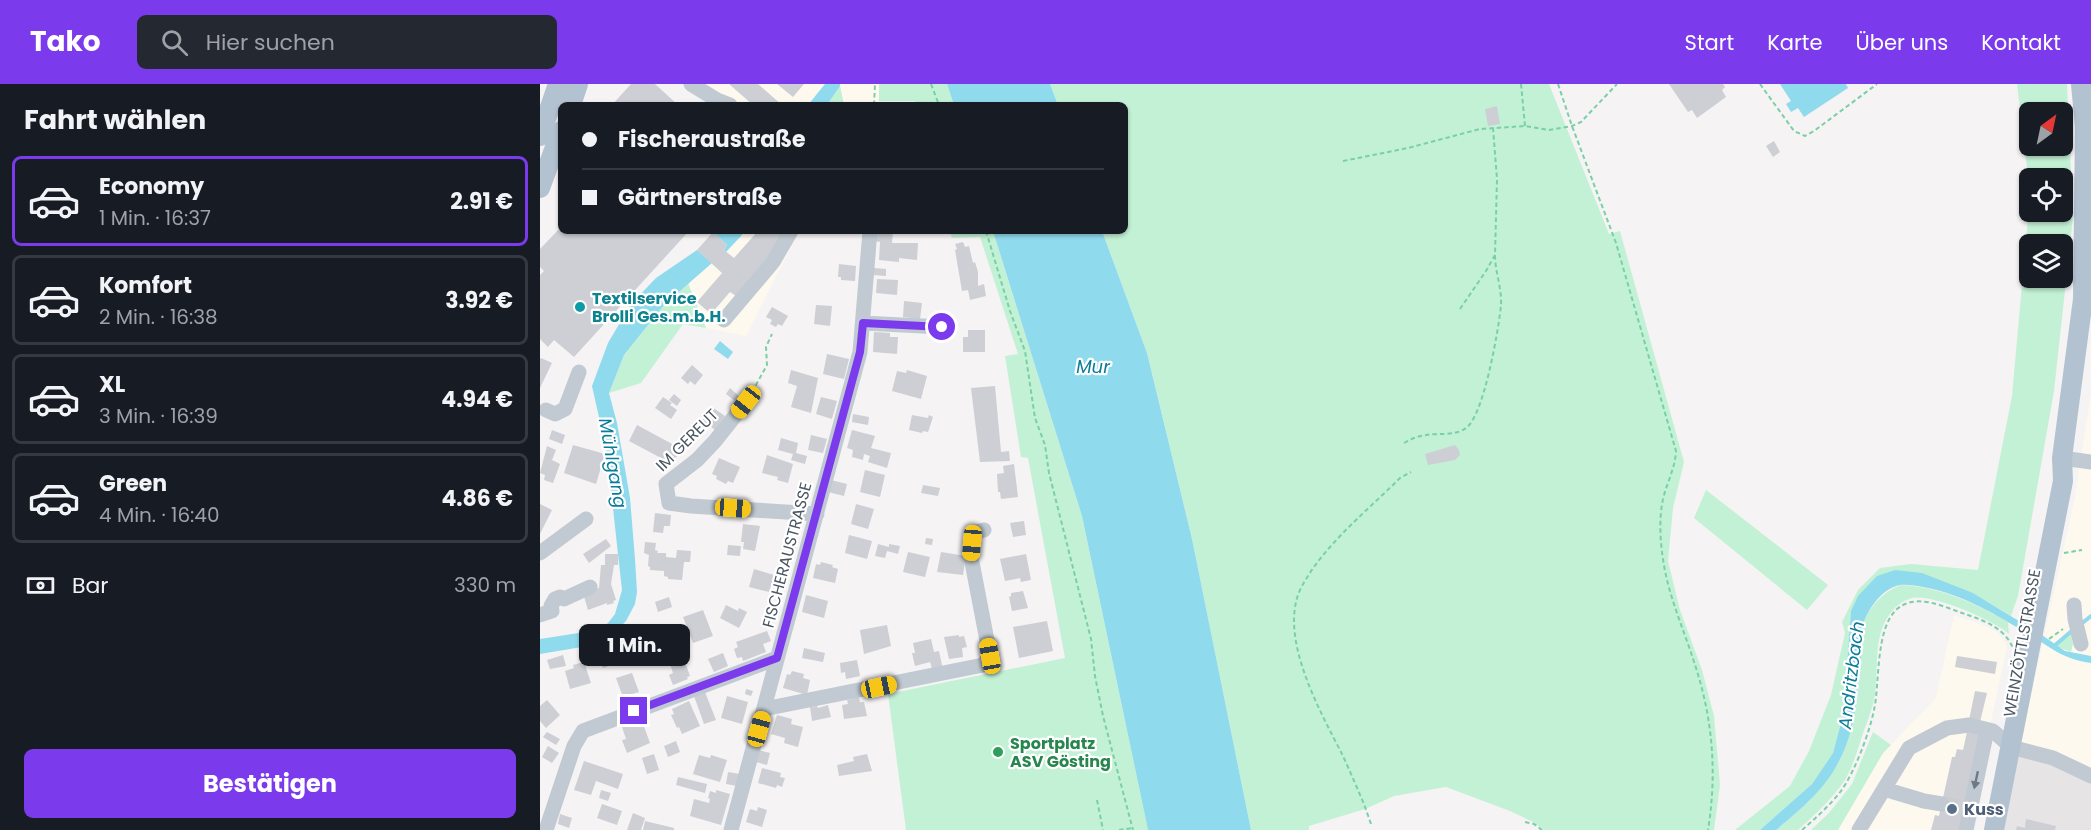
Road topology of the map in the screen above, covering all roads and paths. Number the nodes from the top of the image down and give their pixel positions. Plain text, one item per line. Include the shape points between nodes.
1 (558, 84) edge
2 (578, 84) edge
3 (691, 84) edge
4 (874, 84) edge
5 (931, 84) edge
6 (1521, 84) edge
7 (1558, 84) edge
8 (1617, 84) edge
9 (1760, 84) edge
10 (1877, 84) edge
11 (2081, 84) edge
12 (572, 102) edge
13 (722, 102) edge
14 (874, 102) edge
15 (938, 102) edge
16 (1525, 126) junction
17 (1572, 126) junction
18 (1493, 128) junction
19 (540, 135) edge
20 (558, 139) edge
21 (1343, 161) dead end
22 (540, 188) edge
23 (789, 234) edge
24 (870, 234) edge
25 (987, 234) edge
26 (1495, 255) junction
27 (1460, 309) dead end
28 (724, 320) dead end
29 (863, 323) junction
30 (942, 327) dead end
31 (772, 334) dead end
32 (579, 372) dead end
33 (746, 402) joint
34 (546, 410) dead end
35 (1404, 443) dead end
36 (2062, 458) junction
37 (2091, 462) edge
38 (1411, 472) dead end
39 (817, 514) junction
40 (586, 519) dead end
41 (984, 531) dead end
42 (2082, 550) dead end
43 (540, 553) edge
44 (2058, 554) dead end
45 (590, 587) dead end
46 (2074, 605) dead end
47 (546, 613) edge
48 (2074, 633) joint
49 (2028, 642) junction
50 (777, 658) junction
51 (764, 709) junction
52 (1987, 729) junction
53 (2007, 744) junction
54 (2091, 776) edge
55 (1884, 789) junction
56 (1097, 800) dead end
57 (1942, 804) tunnel mouth
58 (1982, 819) edge
59 (1525, 822) dead end
60 (1371, 824) dead end
61 (1133, 829) edge
62 (546, 830) edge
63 (731, 830) edge
64 (1103, 830) edge
65 (1119, 830) edge
66 (1542, 830) edge
67 (1708, 830) edge
68 (1802, 830) edge
69 (1859, 830) edge
70 (1966, 830) edge

1 - 19 main road
2 - 12 main road
3 - 13 street
4 - 14 path
5 - 15 path
6 - 16 path
7 - 17 path
8 - 17 path via 1581,122
9 - 10 path via 1794,131 1805,136
11 - 36 main road, WEINZÖTTLSTRASSE via 2085,127 2083,299
16 - 17 path via 1550,130
16 - 18 path
17 - 67 path via 1616,243 1676,451 1660,527 1671,596 1707,710 1714,777
18 - 21 path
18 - 26 path via 1497,179
20 - 22 main road
23 - 28 street via 773,262
24 - 29 street, FISCHERAUSTRASSE
25 - 61 path via 1025,351 1035,418 1045,445 1091,639 1103,716
26 - 27 path
26 - 35 path via 1501,305 1487,380 1474,420 1466,429
29 - 30 street
29 - 39 street, FISCHERAUSTRASSE via 860,352
31 - 33 path via 766,347 767,365
32 - 34 street via 565,409 555,414
33 - 39 street, IM GEREUT via 697,460 666,484 669,502
36 - 37 street
36 - 49 main road, WEINZÖTTLSTRASSE via 2049,492
38 - 60 path via 1400,478 1324,554 1302,587 1294,612 1294,629 1311,688
39 - 50 street, FISCHERAUSTRASSE
40 - 43 street
41 - 51 street via 976,532 971,557 990,656 983,665
42 - 44 path
45 - 47 street via 555,599
46 - 48 street
48 - 49 path
49 - 53 main road, WEINZÖTTLSTRASSE
49 - 68 path via 2010,641 1986,622 1929,602 1914,601 1896,610 1880,652 1873,713 1848,780
50 - 51 street, FISCHERAUSTRASSE
50 - 62 street via 583,731 574,746
51 - 63 street, FISCHERAUSTRASSE
52 - 53 street
52 - 55 street via 1969,725 1947,728 1909,748
52 -> 58 street
53 - 54 street via 2053,758
53 - 58 main road, WEINZÖTTLSTRASSE
55 - 57 street
55 - 69 street
56 - 64 path
58 - 70 street
59 - 66 path
61 - 65 path

